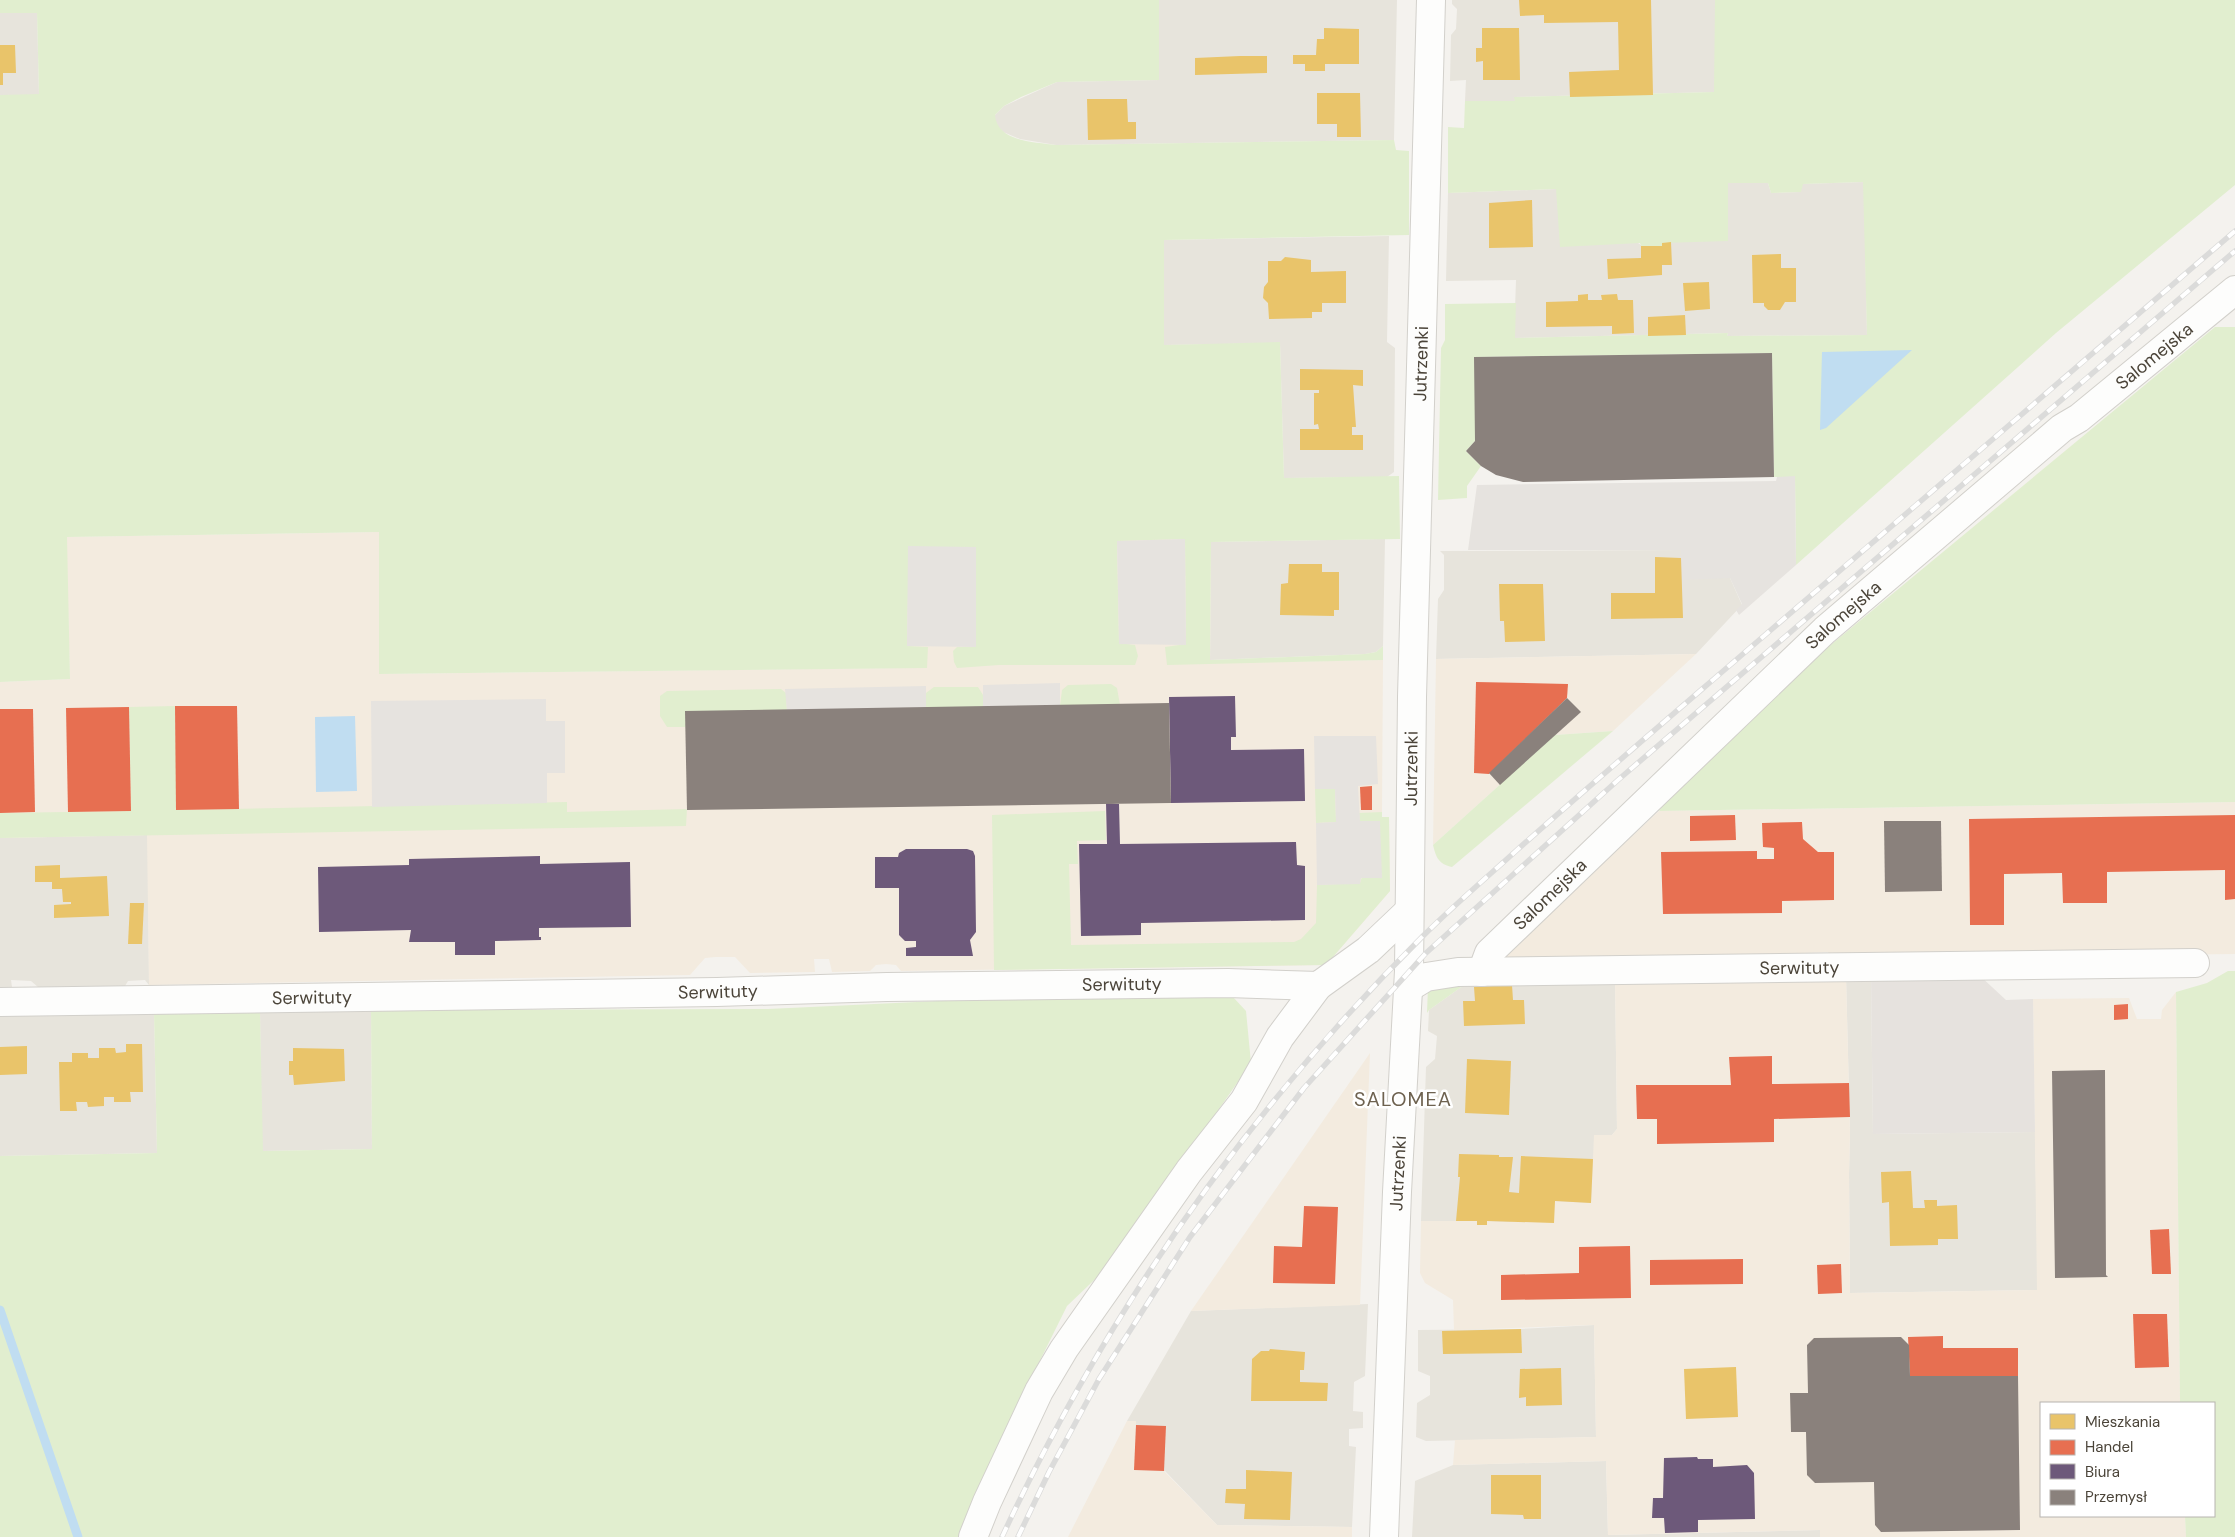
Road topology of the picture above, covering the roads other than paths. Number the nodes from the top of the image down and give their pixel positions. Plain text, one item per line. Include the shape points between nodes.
1 (1430, 0) edge
2 (2235, 290) edge
3 (1408, 912) junction
4 (2195, 963) dead end
5 (1482, 972) junction
6 (1318, 986) junction
7 (1408, 988) junction
8 (0, 1002) edge
9 (973, 1537) edge
10 (1384, 1537) edge

1 - 3 street, Jutrzenki
2 - 5 street, Salomejska via 2079,418 2062,428 1824,630 1490,953
3 - 6 street via 1368,950
3 - 7 street, Jutrzenki
4 - 5 street, Serwituty
5 - 7 street, Serwituty via 1444,973 1426,977
6 - 8 street, Serwituty via 1228,983
6 - 9 street via 1280,1037 1244,1101 1189,1171 1064,1349 1039,1391
7 - 10 street, Jutrzenki via 1396,1192

